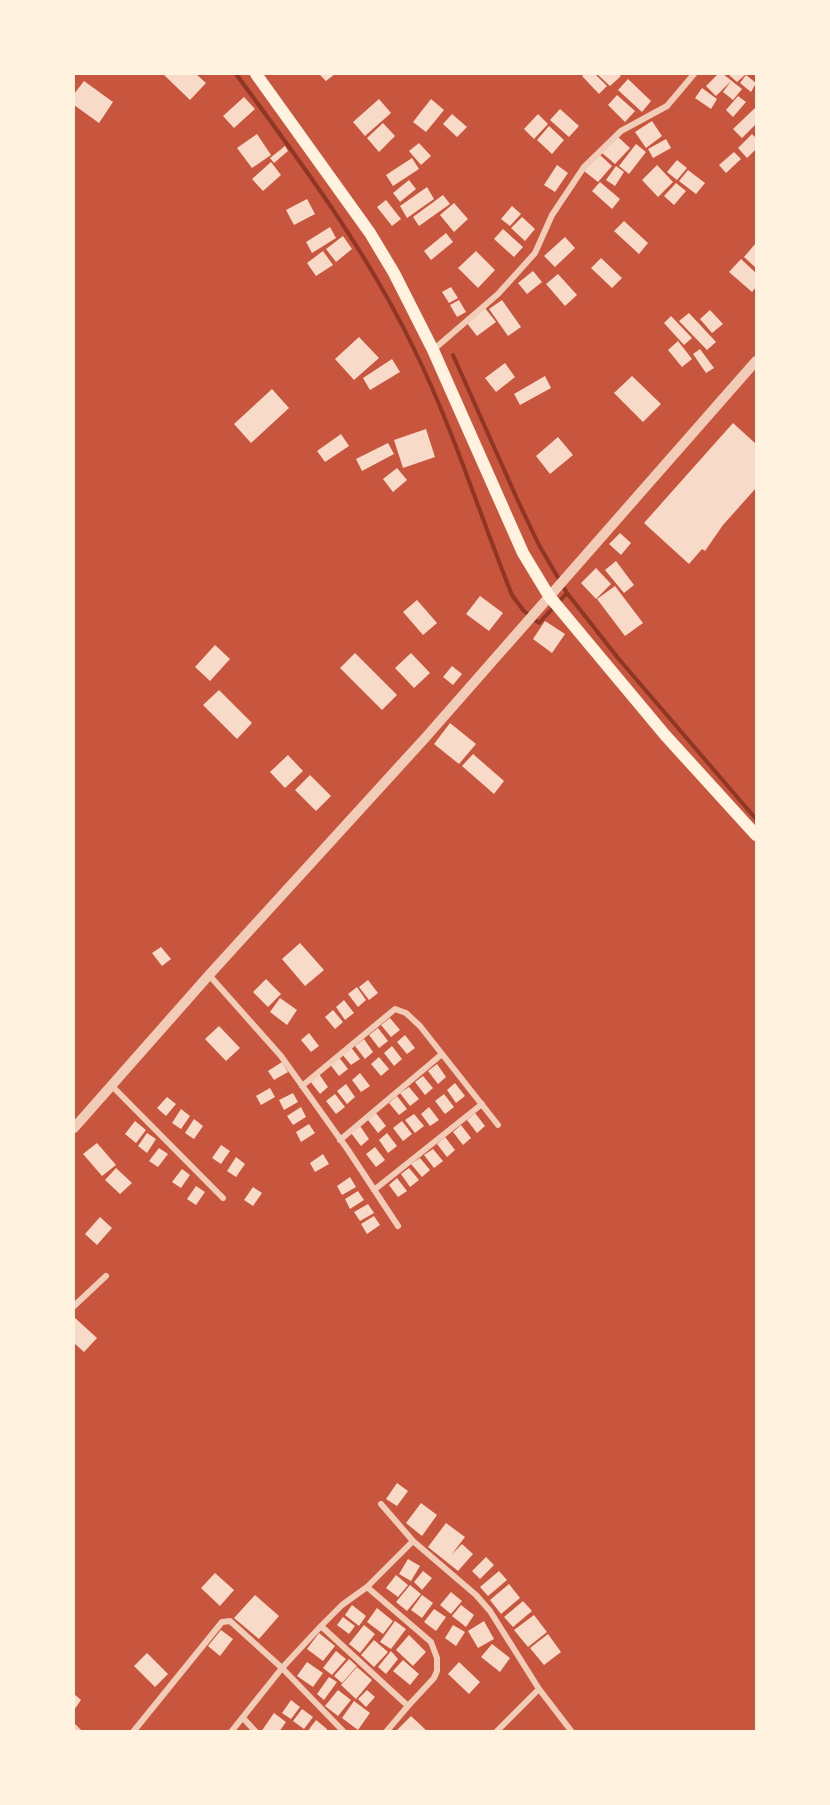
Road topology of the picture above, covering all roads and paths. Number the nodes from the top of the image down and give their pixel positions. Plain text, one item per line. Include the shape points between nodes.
1 (256, 74) edge
2 (694, 74) edge
3 (433, 350) junction
4 (756, 361) edge
5 (554, 603) junction
6 (756, 835) edge
7 (209, 975) junction
8 (442, 1054) junction
9 (111, 1085) junction
10 (302, 1086) junction
11 (482, 1104) junction
12 (498, 1125) dead end
13 (74, 1128) edge
14 (340, 1140) junction
15 (374, 1190) junction
16 (223, 1198) dead end
17 (398, 1226) dead end
18 (106, 1276) dead end
19 (74, 1306) edge
20 (381, 1504) dead end
21 (412, 1541) junction
22 (367, 1587) junction
23 (321, 1626) junction
24 (282, 1668) junction
25 (539, 1689) junction
26 (408, 1706) junction
27 (243, 1718) junction
28 (74, 1726) edge
29 (79, 1731) edge
30 (133, 1731) edge
31 (231, 1731) edge
32 (256, 1731) edge
33 (344, 1731) edge
34 (386, 1731) edge
35 (496, 1731) edge
36 (572, 1731) edge

1 - 3 main road via 370,233
2 - 3 street via 667,106 621,131 584,167 552,214 535,253 498,294
3 - 5 main road via 523,553
4 - 5 street via 558,585
5 - 6 main road
5 - 7 street via 535,612
7 - 9 street
7 - 10 street via 281,1056
8 - 10 street via 420,1026 395,1009
8 - 11 street
8 - 14 street
9 - 13 street
9 - 16 street
10 - 14 street
11 - 12 street
11 - 15 street
14 - 15 street
15 - 17 street
18 - 19 street
20 - 21 street
21 - 22 street
21 - 25 street via 490,1611
22 - 23 street
22 - 26 street via 431,1642 437,1658 434,1678
23 - 24 street
23 - 26 street
24 - 27 street
24 - 30 street via 230,1621 222,1622
24 - 33 street
25 - 35 street
25 - 36 street
26 - 34 street
27 - 31 street
27 - 32 street
28 - 29 street

